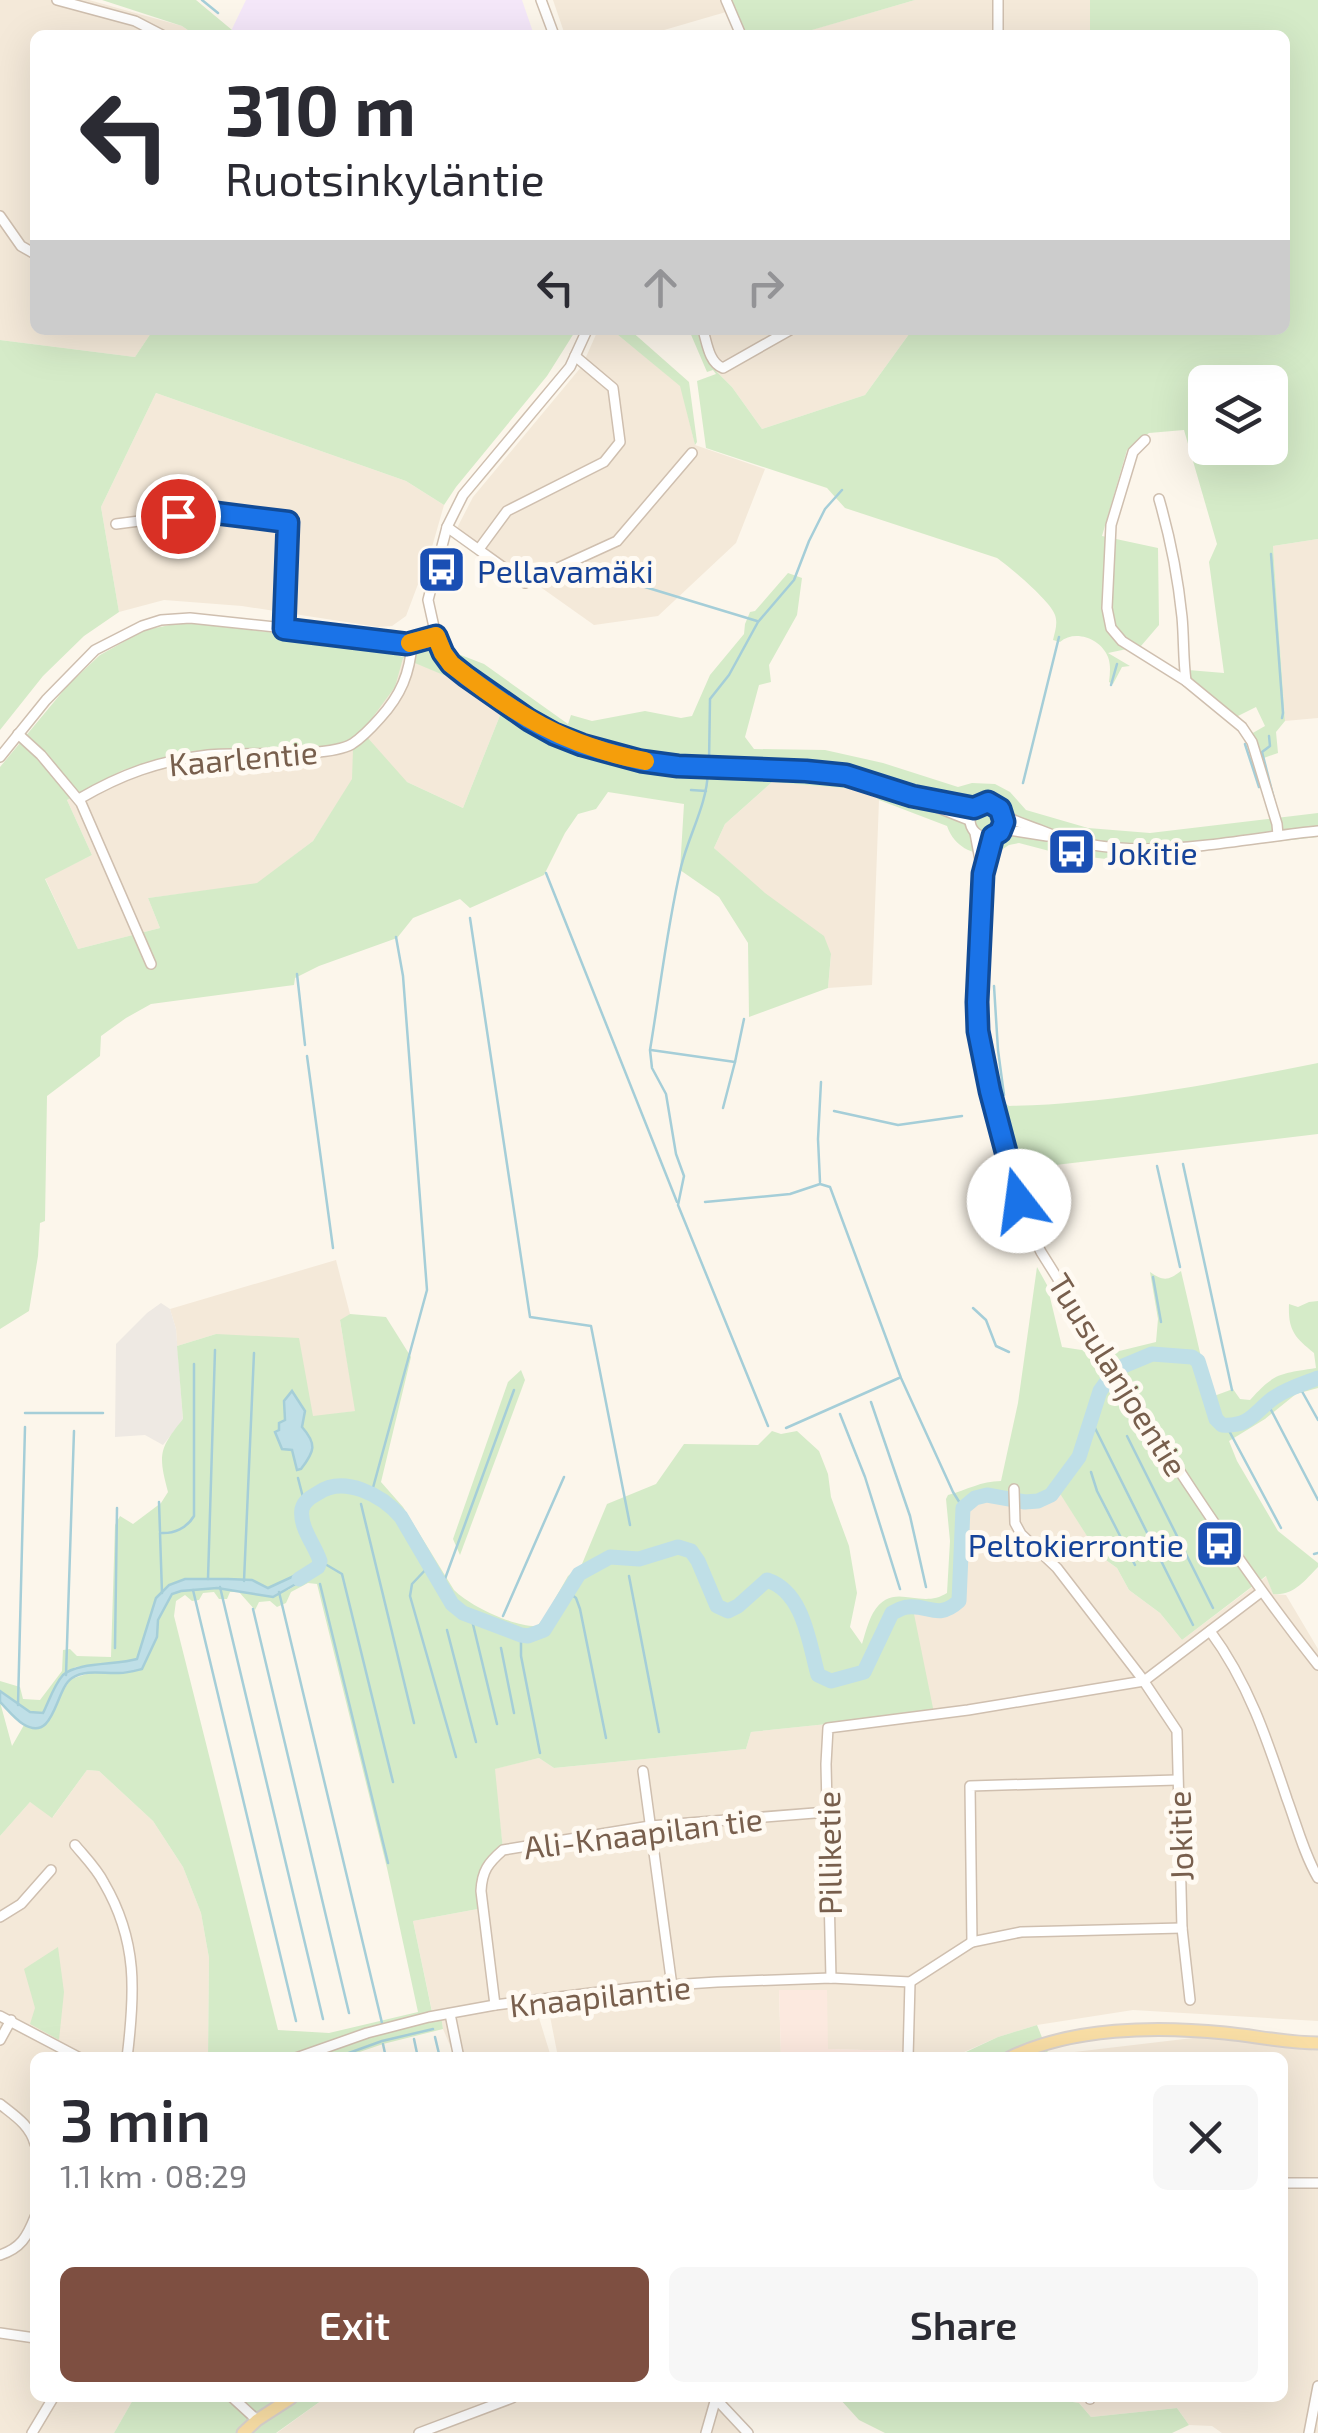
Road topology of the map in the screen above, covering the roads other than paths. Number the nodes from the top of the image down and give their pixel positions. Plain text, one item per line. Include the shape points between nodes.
1 (57, 0) edge
2 (541, 0) edge
3 (726, 0) edge
4 (998, 0) edge
5 (152, 30) edge
6 (552, 30) edge
7 (739, 30) edge
8 (998, 30) edge
9 (0, 216) edge
10 (30, 251) edge
11 (585, 335) edge
12 (705, 335) edge
13 (781, 335) edge
14 (575, 356) junction
15 (1145, 440) dead end
16 (692, 452) dead end
17 (1158, 499) dead end
18 (116, 524) dead end
19 (447, 526) junction
20 (479, 550) junction
21 (284, 629) junction
22 (436, 636) junction
23 (412, 643) junction
24 (1186, 681) junction
25 (18, 734) junction
26 (0, 757) edge
27 (912, 796) junction
28 (79, 799) junction
29 (974, 808) junction
30 (1004, 815) junction
31 (970, 820) junction
32 (1002, 829) junction
33 (1318, 831) edge
34 (975, 833) junction
35 (1278, 835) junction
36 (993, 836) junction
37 (1055, 837) junction
38 (983, 874) junction
39 (151, 964) dead end
40 (1014, 1489) dead end
41 (1261, 1592) junction
42 (1210, 1632) junction
43 (1318, 1665) edge
44 (1144, 1682) junction
45 (643, 1771) dead end
46 (1177, 1780) junction
47 (827, 1812) junction
48 (650, 1826) junction
49 (75, 1846) dead end
50 (50, 1870) dead end
51 (1318, 1878) edge
52 (0, 1917) edge
53 (1182, 1928) junction
54 (972, 1942) junction
55 (831, 1978) junction
56 (910, 1982) junction
57 (672, 1986) junction
58 (1190, 2000) dead end
59 (495, 2005) junction
60 (450, 2014) junction
61 (0, 2016) edge
62 (11, 2020) junction
63 (0, 2040) edge
64 (1318, 2043) edge
65 (69, 2052) edge
66 (129, 2052) edge
67 (313, 2052) edge
68 (458, 2052) edge
69 (908, 2052) edge
70 (1021, 2052) edge
71 (0, 2104) edge
72 (30, 2132) edge
73 (1288, 2183) edge
74 (1318, 2183) edge
75 (30, 2229) edge
76 (0, 2255) edge
77 (0, 2333) edge
78 (30, 2337) edge
79 (1318, 2386) edge
80 (51, 2402) edge
81 (237, 2402) edge
82 (286, 2402) edge
83 (501, 2402) edge
84 (715, 2402) edge
85 (720, 2402) edge
86 (257, 2420) junction
87 (32, 2433) edge
88 (243, 2433) edge
89 (419, 2433) edge
90 (706, 2433) edge
91 (748, 2433) edge
92 (1309, 2433) edge

1 - 5 street
2 - 6 street
3 - 7 street
4 - 8 street
9 - 10 street
11 - 14 street
12 - 13 street via 713,361 723,368
14 - 19 street via 463,495
14 - 20 street via 613,388 620,442 604,462 507,511
15 - 24 street via 1132,452 1111,526 1107,608 1122,641
16 - 20 street via 617,541 525,583
17 - 24 street via 1182,618
18 - 21 street via 208,512 288,522
19 - 20 street
19 - 22 street via 428,600
21 - 23 street
21 - 25 street via 190,618 142,626 95,650
22 - 23 street
22 - 27 street via 451,664 529,720 610,754 678,766 846,775
23 - 28 street, Kaarlentie via 401,692 352,744 157,764
24 - 35 street via 1252,742
25 - 26 street
25 - 28 street
27 - 29 street
27 - 31 street
28 - 39 street
29 - 30 street via 995,804
29 - 31 street
30 - 32 street
30 - 37 street
31 - 34 street
32 - 36 street
32 - 37 street
33 - 35 street
34 - 36 street
34 - 38 street, Tuusulanjoentie
35 - 37 street via 1121,850
36 - 38 street, Tuusulanjoentie
38 - 41 street, Tuusulanjoentie via 978,1031 1028,1223
40 - 44 street, Jokitie via 1020,1534 1057,1568
41 - 42 street
41 - 43 street, Tuusulanjoentie
42 - 44 street
42 - 51 street via 1252,1703
44 - 46 street, Jokitie via 1176,1732
44 - 47 street, Pilliketie via 828,1728
45 - 48 street
46 - 53 street, Jokitie
46 - 54 street via 970,1786
47 - 48 street, Ali-Knaapilan tie
47 - 55 street, Pilliketie
48 - 57 street
48 - 59 street, Ali-Knaapilan tie via 503,1850 488,1862 481,1890
49 - 66 street via 104,1881 124,1925 134,1992
50 - 52 street
53 - 54 street via 1021,1932
53 - 58 street, Jokitie
54 - 56 street
55 - 56 street, Knaapilantie
55 - 57 street, Knaapilantie
56 - 69 street
57 - 59 street, Knaapilantie
59 - 60 street, Knaapilantie
60 - 67 street, Knaapilantie
60 - 68 street
61 - 62 street
62 - 63 street
62 - 65 street
64 - 70 main road via 1162,2029 1096,2033
71 - 72 street
73 - 74 street
75 - 76 street
77 - 78 street
79 - 92 street
80 - 87 street
81 - 86 street
82 - 86 main road
83 - 89 street
84 - 90 street
85 - 91 street
86 - 88 main road

